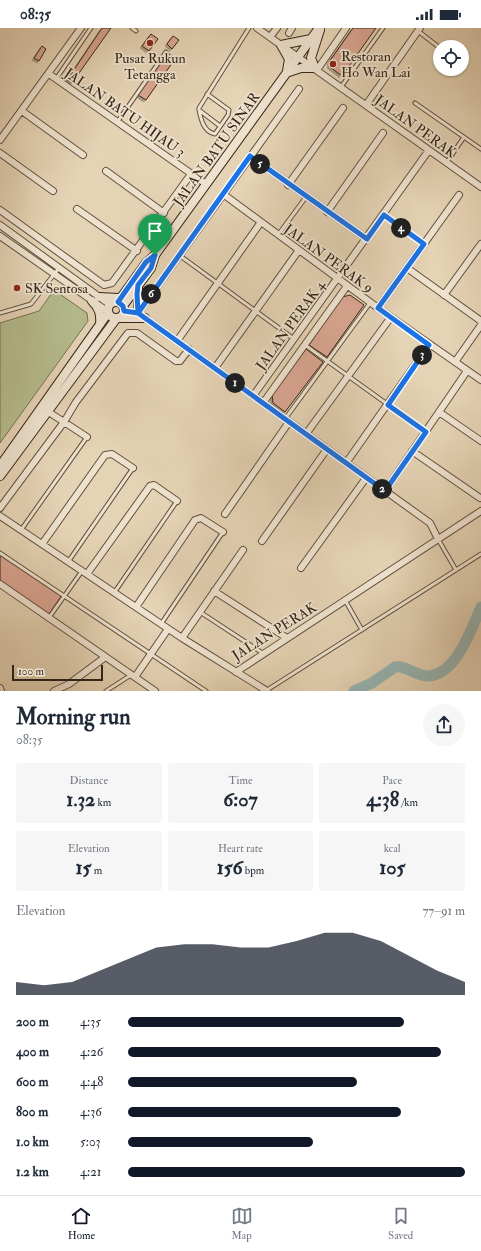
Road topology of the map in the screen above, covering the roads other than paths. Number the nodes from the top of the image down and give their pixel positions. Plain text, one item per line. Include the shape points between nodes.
1 (82, 28) edge
2 (91, 28) edge
3 (132, 28) edge
4 (249, 28) edge
5 (257, 28) edge
6 (277, 28) edge
7 (320, 28) edge
8 (346, 28) edge
9 (383, 28) edge
10 (419, 30) edge
11 (136, 31) dead end
12 (270, 37) junction
13 (311, 39) junction
14 (433, 42) edge
15 (281, 45) junction
16 (166, 52) dead end
17 (298, 57) junction
18 (316, 69) junction
19 (49, 74) junction
20 (287, 74) junction
21 (56, 79) junction
22 (341, 87) junction
23 (299, 89) dead end
24 (207, 94) junction
25 (415, 103) dead end
26 (366, 105) junction
27 (343, 108) dead end
28 (199, 110) junction
29 (22, 111) junction
30 (118, 121) junction
31 (220, 126) junction
32 (383, 133) dead end
33 (464, 137) junction
34 (0, 140) edge
35 (481, 149) edge
36 (430, 150) junction
37 (0, 153) edge
38 (83, 155) dead end
39 (250, 156) junction
40 (446, 162) junction
41 (106, 171) dead end
42 (191, 174) junction
43 (206, 184) junction
44 (288, 185) junction
45 (481, 187) edge
46 (53, 191) dead end
47 (222, 194) junction
48 (459, 195) dead end
49 (306, 197) junction
50 (78, 209) dead end
51 (0, 210) edge
52 (327, 212) junction
53 (164, 213) junction
54 (384, 215) junction
55 (261, 222) junction
56 (0, 225) edge
57 (278, 235) junction
58 (0, 236) edge
59 (367, 239) junction
60 (424, 244) junction
61 (481, 244) edge
62 (299, 250) junction
63 (137, 251) junction
64 (155, 255) junction
65 (180, 255) junction
66 (59, 268) junction
67 (407, 268) junction
68 (54, 275) junction
69 (338, 279) junction
70 (217, 283) junction
71 (138, 285) junction
72 (347, 286) junction
73 (444, 295) junction
74 (96, 299) junction
75 (370, 302) junction
76 (122, 303) junction
77 (378, 308) junction
78 (108, 309) junction
79 (256, 310) junction
80 (0, 313) edge
81 (138, 313) junction
82 (391, 317) junction
83 (117, 318) junction
84 (145, 318) junction
85 (481, 321) edge
86 (481, 325) edge
87 (99, 327) junction
88 (294, 339) junction
89 (177, 341) junction
90 (305, 345) junction
91 (429, 345) junction
92 (189, 350) junction
93 (327, 361) junction
94 (455, 362) junction
95 (215, 368) junction
96 (467, 371) junction
97 (348, 376) junction
98 (481, 380) edge
99 (253, 396) junction
100 (263, 403) junction
101 (388, 405) junction
102 (47, 411) junction
103 (439, 412) junction
104 (287, 421) junction
105 (64, 422) junction
106 (426, 432) junction
107 (306, 434) junction
108 (87, 437) joint
109 (481, 441) edge
110 (327, 449) junction
111 (412, 452) junction
112 (346, 463) junction
113 (0, 466) edge
114 (133, 468) joint
115 (0, 476) edge
116 (366, 478) junction
117 (385, 491) junction
118 (480, 498) dead end
119 (177, 501) joint
120 (0, 508) edge
121 (481, 512) edge
122 (225, 514) dead end
123 (0, 516) edge
124 (21, 530) junction
125 (223, 532) joint
126 (438, 539) junction
127 (262, 541) dead end
128 (42, 544) junction
129 (242, 550) dead end
130 (0, 553) edge
131 (481, 554) edge
132 (68, 562) junction
133 (301, 568) dead end
134 (456, 570) junction
135 (84, 573) junction
136 (0, 584) edge
137 (214, 591) junction
138 (114, 593) junction
139 (65, 595) junction
140 (345, 600) junction
141 (136, 607) junction
142 (200, 612) junction
143 (48, 618) junction
144 (161, 624) junction
145 (168, 629) junction
146 (362, 630) junction
147 (182, 638) junction
148 (287, 638) junction
149 (151, 653) junction
150 (264, 654) junction
151 (104, 658) junction
152 (236, 672) junction
153 (133, 676) junction
154 (54, 691) edge
155 (106, 691) edge
156 (155, 691) edge
157 (206, 691) edge
158 (266, 691) edge

1 - 19 street
2 - 21 lane
3 - 11 lane
4 - 24 lane
5 - 12 street, JALAN PERAK
6 - 12 street
7 - 13 street, JALAN BATU SINAR
7 - 18 street via 311,58
8 - 18 street
9 - 22 lane
10 - 14 lane
10 - 26 street
12 - 15 street, JALAN PERAK
13 - 15 street
13 - 17 street, JALAN BATU SINAR
15 - 17 street, JALAN PERAK
15 - 20 street via 289,59
16 - 30 lane
17 - 18 street, JALAN PERAK
17 - 20 street, JALAN BATU SINAR
18 - 20 street via 301,68
18 - 22 street, JALAN PERAK
19 - 21 street, JALAN BATU HIJAU 3
19 - 29 street
20 - 43 street, JALAN BATU SINAR
21 - 30 street, JALAN BATU HIJAU 3
22 - 26 street, JALAN PERAK
23 - 39 street
24 - 28 lane
24 - 31 lane via 229,110
25 - 33 lane
26 - 36 street, JALAN PERAK
27 - 44 street
28 - 31 lane
28 - 31 lane via 203,125 212,134 215,134
29 - 34 street
29 - 38 street
30 - 42 street, JALAN BATU HIJAU 3
32 - 52 street
33 - 35 lane
33 - 40 lane
36 - 40 street, JALAN PERAK
36 - 54 street, JALAN PERAK 4
37 - 46 street
39 - 44 street
39 - 47 street
40 - 45 street, JALAN PERAK
41 - 53 street
42 - 43 street, JALAN BATU HIJAU 3
42 - 53 street
43 - 64 street, JALAN BATU SINAR
44 - 49 street
47 - 55 street, JALAN PERAK 9
47 - 65 street
48 - 60 street
49 - 52 street
49 - 57 lane
50 - 63 street
51 - 63 street via 104,285 112,283
52 - 59 street
53 - 63 street
54 - 59 street, JALAN PERAK 4
54 - 60 lane
55 - 57 street, JALAN PERAK 9
55 - 70 street
56 - 66 street
57 - 62 street, JALAN PERAK 9
58 - 68 street
59 - 69 street, JALAN PERAK 4
60 - 67 street
61 - 73 street
62 - 69 street, JALAN PERAK 9
62 - 79 street
64 - 71 street via 151,268
64 - 76 street, JALAN BATU SINAR via 146,262
65 - 70 lane
65 - 81 street
66 - 68 lane
66 - 74 street
67 - 73 street
67 - 77 street
68 - 74 street
68 - 80 lane via 31,304
69 - 72 street, JALAN PERAK 9
69 - 88 street, JALAN PERAK 4
70 - 79 lane
70 - 89 street
71 - 76 street
71 - 81 street
72 - 75 street, JALAN PERAK 9
72 - 90 street, JALAN PERAK 4
73 - 85 street
74 - 76 street via 114,299
74 - 78 street
74 - 87 street via 100,312
75 - 77 street, JALAN PERAK 9
75 - 93 lane
76 - 78 street via 114,302
76 - 81 street
76 - 83 street
77 - 82 street, JALAN PERAK 9
78 - 83 street via 111,317
78 - 87 street
79 - 88 lane
79 - 95 street
81 - 84 street
82 - 91 street, JALAN PERAK 9
82 - 97 street
83 - 84 street
83 - 102 street
84 - 89 street
86 - 94 street
87 - 113 street
88 - 99 street, JALAN PERAK 4
89 - 92 street
90 - 93 lane
90 - 100 street, JALAN PERAK 4
91 - 94 street, JALAN PERAK 9
91 - 101 street
92 - 95 street
92 - 105 street via 180,361 176,361 137,333 128,333
93 - 97 lane
93 - 104 lane
94 - 96 street, JALAN PERAK 9
95 - 99 street
96 - 98 street, JALAN PERAK 9
96 - 103 street
97 - 101 lane
97 - 107 street
99 - 100 street
100 - 104 street
101 - 106 lane
101 - 112 street
102 - 105 street
102 - 115 street
103 - 106 street
103 - 109 street
104 - 107 street
104 - 122 street
105 - 108 street
105 - 120 street
106 - 111 street
107 - 110 street
108 - 124 lane
110 - 112 street
110 - 127 street
111 - 117 street
111 - 118 street
112 - 116 street
114 - 128 street via 112,454 105,455
114 - 132 lane
116 - 117 street
116 - 133 street
117 - 126 street via 430,523
119 - 135 street via 154,485 150,486
119 - 138 lane
121 - 126 street, JALAN PERAK
123 - 124 street, JALAN PERAK
124 - 128 street, JALAN PERAK
125 - 141 street via 202,518 195,520
125 - 144 lane
126 - 134 lane
126 - 140 street, JALAN PERAK
128 - 132 street, JALAN PERAK
129 - 137 street
130 - 139 lane
131 - 134 lane
132 - 135 street, JALAN PERAK
134 - 146 lane
135 - 138 street, JALAN PERAK
135 - 139 lane
136 - 143 street
137 - 142 street
137 - 148 street
138 - 141 street, JALAN PERAK
139 - 143 lane
139 - 149 lane
140 - 146 lane
140 - 148 street, JALAN PERAK
141 - 144 street, JALAN PERAK
142 - 147 street
142 - 150 lane
143 - 151 street
144 - 145 street, JALAN PERAK
145 - 147 street, JALAN PERAK
145 - 149 street
146 - 158 lane
147 - 152 street, JALAN PERAK
148 - 150 street, JALAN PERAK
149 - 153 street
149 - 157 lane
150 - 152 street, JALAN PERAK
151 - 153 street
151 - 154 street via 69,684
152 - 158 street
153 - 155 lane
153 - 156 street

